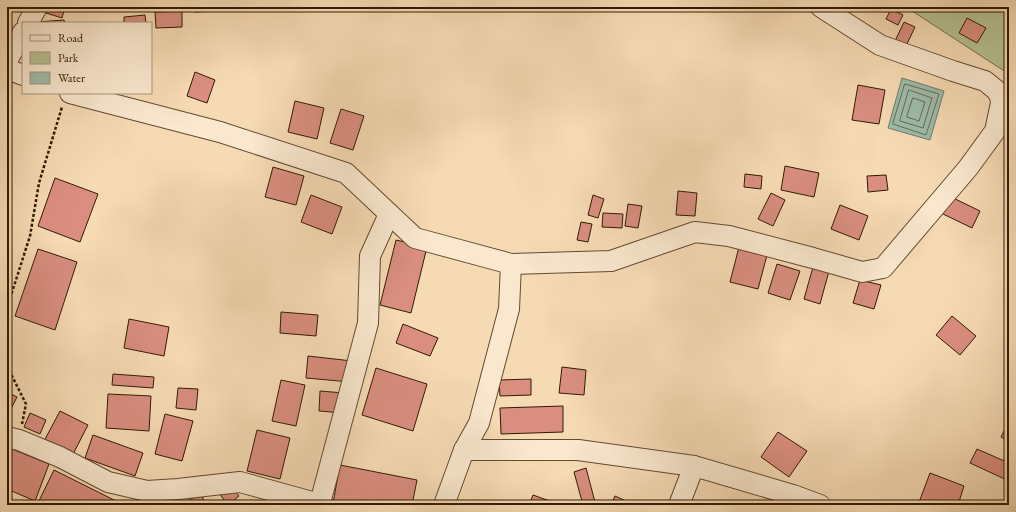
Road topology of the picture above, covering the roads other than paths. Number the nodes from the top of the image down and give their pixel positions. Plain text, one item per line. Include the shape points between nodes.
1 (37, 7) edge
2 (821, 7) edge
3 (29, 22) edge
4 (22, 34) edge
5 (7, 61) edge
6 (7, 69) edge
7 (22, 75) edge
8 (66, 100) edge
9 (390, 214) junction
10 (511, 264) junction
11 (13, 438) edge
12 (464, 450) junction
13 (694, 466) junction
14 (321, 504) edge
15 (444, 505) edge
16 (679, 505) edge
17 (820, 505) edge

1 - 3 street
2 - 10 street via 880,45 985,81 996,90 1002,103 995,131 968,168 883,268 862,272 729,236 695,232 611,261
4 - 5 street
6 - 7 street
8 - 9 street via 220,132 346,173
9 - 10 street via 414,238
9 - 14 street via 370,256 368,323
10 - 12 street via 509,309 479,423
11 - 14 street via 60,457 108,482 147,491 240,482
12 - 13 street via 578,450
12 - 15 street
13 - 16 street
13 - 17 street

